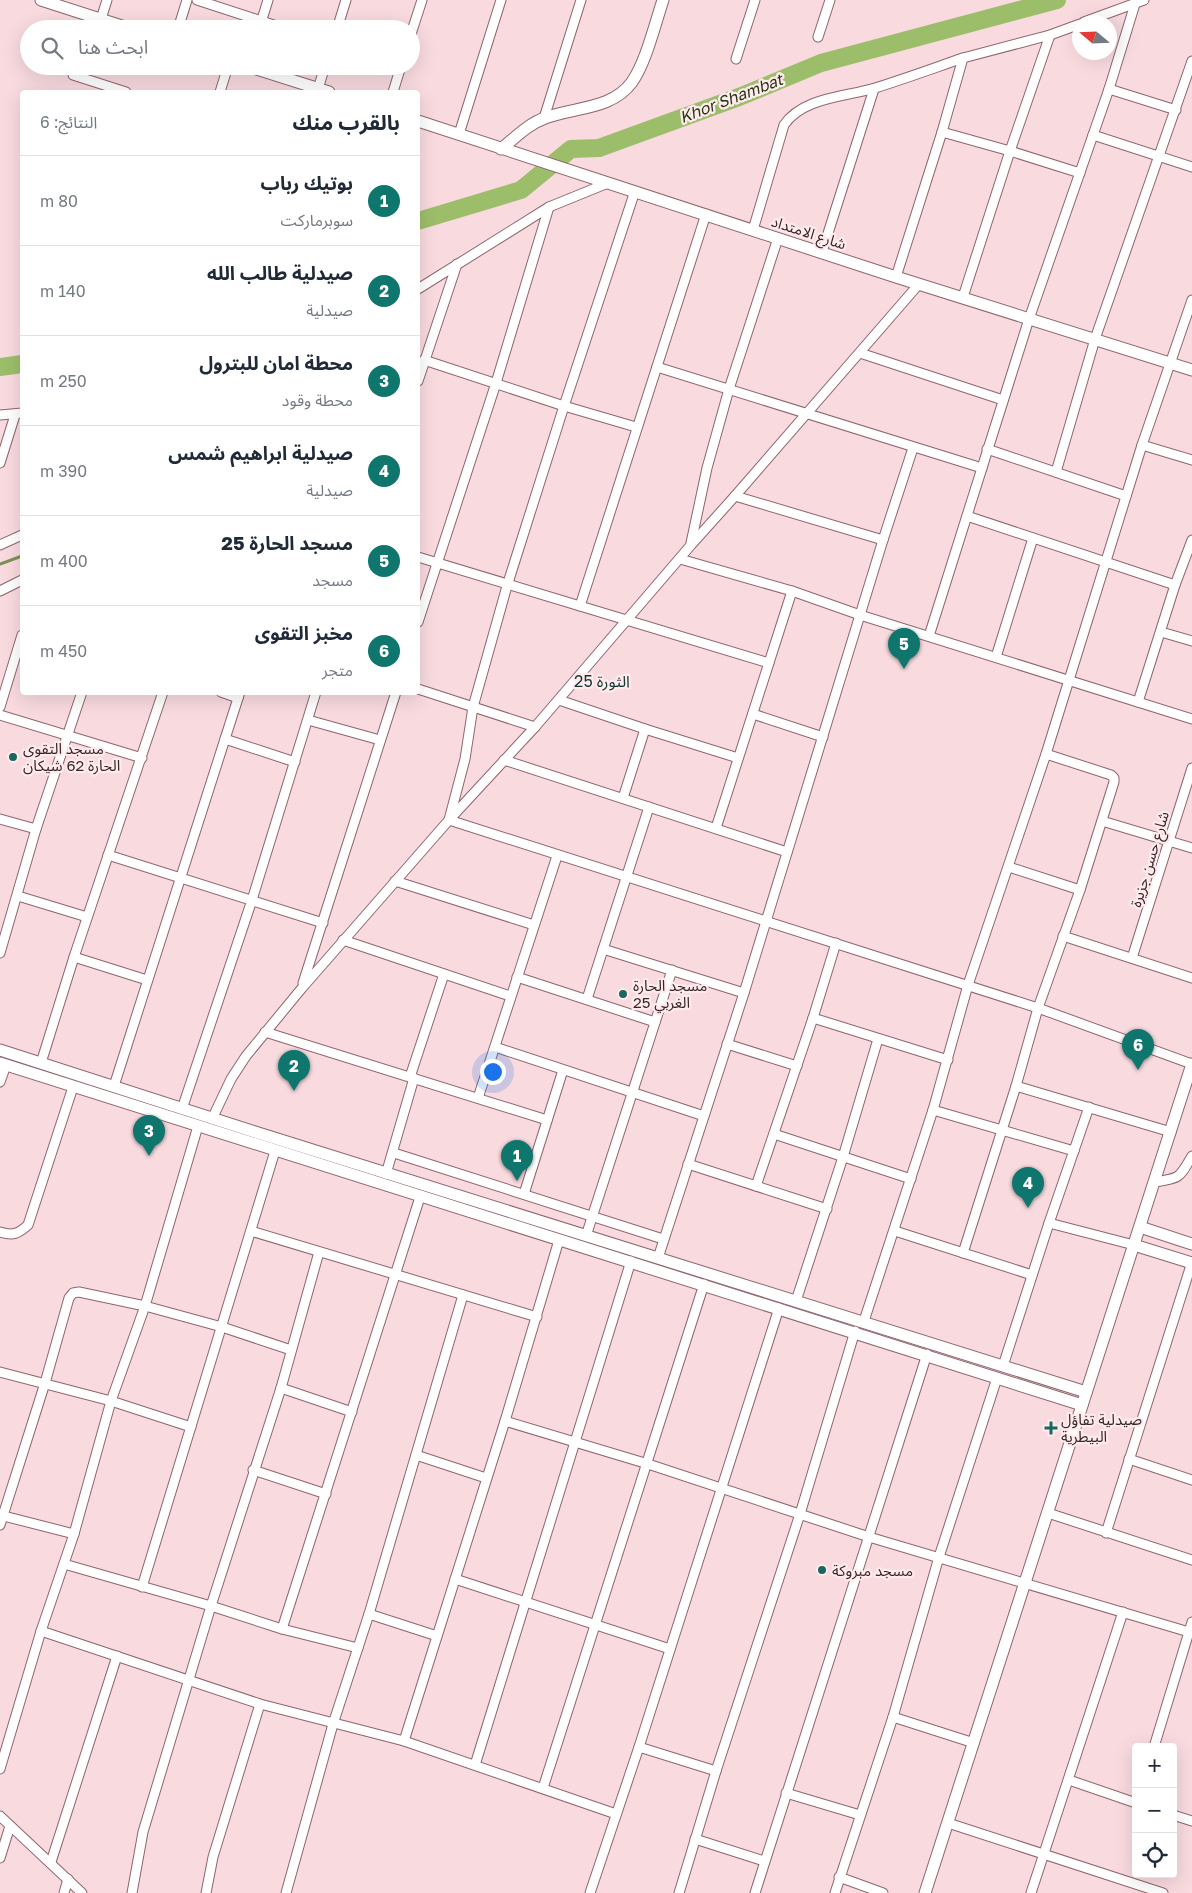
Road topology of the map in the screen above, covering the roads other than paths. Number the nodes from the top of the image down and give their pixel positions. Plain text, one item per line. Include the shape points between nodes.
1 (42, 0) edge
2 (107, 0) edge
3 (187, 0) edge
4 (197, 0) edge
5 (268, 0) edge
6 (346, 0) edge
7 (422, 0) edge
8 (501, 0) edge
9 (581, 0) edge
10 (663, 0) edge
11 (755, 0) edge
12 (830, 0) edge
13 (1140, 2) edge
14 (1104, 15) edge
15 (100, 19) junction
16 (103, 20) edge
17 (181, 20) edge
18 (247, 20) edge
19 (262, 20) edge
20 (340, 20) edge
21 (416, 20) edge
22 (1072, 27) edge
23 (1050, 34) junction
24 (818, 37) dead end
25 (963, 58) junction
26 (736, 59) dead end
27 (1192, 61) edge
28 (73, 75) dead end
29 (225, 75) edge
30 (274, 75) edge
31 (324, 75) edge
32 (398, 75) edge
33 (874, 89) junction
34 (1109, 89) junction
35 (120, 90) edge
36 (221, 90) edge
37 (320, 90) edge
38 (323, 90) edge
39 (394, 90) edge
40 (1176, 110) junction
41 (544, 118) junction
42 (420, 122) edge
43 (942, 132) junction
44 (459, 134) junction
45 (1093, 135) junction
46 (506, 150) junction
47 (1010, 151) junction
48 (1160, 157) junction
49 (1192, 167) edge
50 (1080, 173) junction
51 (606, 182) junction
52 (635, 191) junction
53 (549, 207) junction
54 (706, 214) junction
55 (753, 230) junction
56 (778, 238) junction
57 (822, 252) junction
58 (458, 264) junction
59 (896, 277) junction
60 (919, 284) junction
61 (420, 288) edge
62 (963, 297) junction
63 (1192, 300) edge
64 (1029, 319) junction
65 (1095, 339) junction
66 (860, 353) junction
67 (424, 360) junction
68 (1170, 363) junction
69 (657, 367) junction
70 (1192, 370) edge
71 (420, 374) edge
72 (496, 383) junction
73 (729, 389) junction
74 (1002, 400) junction
75 (564, 406) junction
76 (806, 412) junction
77 (19, 414) edge
78 (0, 416) edge
79 (636, 428) junction
80 (1142, 445) junction
81 (913, 448) junction
82 (987, 449) junction
83 (1192, 460) edge
84 (0, 463) edge
85 (982, 468) junction
86 (1056, 472) junction
87 (735, 496) junction
88 (1126, 496) junction
89 (967, 516) junction
90 (20, 536) edge
91 (1033, 538) junction
92 (882, 540) junction
93 (1192, 540) edge
94 (0, 545) edge
95 (691, 545) junction
96 (420, 558) edge
97 (680, 559) junction
98 (1105, 562) junction
99 (436, 563) junction
100 (20, 581) edge
101 (1175, 585) junction
102 (508, 586) junction
103 (0, 591) edge
104 (792, 591) junction
105 (580, 606) junction
106 (420, 615) edge
107 (860, 615) junction
108 (628, 620) junction
109 (1161, 632) junction
110 (929, 636) junction
111 (1192, 641) edge
112 (20, 642) edge
113 (996, 656) junction
114 (769, 663) junction
115 (1069, 680) junction
116 (420, 690) edge
117 (81, 695) edge
118 (162, 695) edge
119 (239, 695) edge
120 (315, 695) edge
121 (395, 695) edge
122 (559, 700) junction
123 (1138, 702) junction
124 (0, 707) edge
125 (473, 707) junction
126 (752, 714) junction
127 (0, 715) edge
128 (1192, 719) edge
129 (308, 720) junction
130 (535, 727) junction
131 (645, 729) junction
132 (68, 735) junction
133 (823, 736) junction
134 (225, 739) junction
135 (380, 740) junction
136 (1046, 754) junction
137 (142, 758) junction
138 (738, 758) junction
139 (504, 760) junction
140 (295, 762) junction
141 (1192, 768) edge
142 (623, 798) junction
143 (649, 807) junction
144 (0, 819) edge
145 (449, 820) junction
146 (1102, 820) junction
147 (716, 828) junction
148 (36, 830) junction
149 (1170, 841) junction
150 (1192, 848) edge
151 (787, 852) junction
152 (108, 855) junction
153 (557, 856) junction
154 (1009, 867) junction
155 (180, 877) junction
156 (626, 877) junction
157 (395, 882) junction
158 (1080, 890) junction
159 (18, 896) junction
160 (252, 900) junction
161 (87, 917) junction
162 (766, 922) junction
163 (323, 923) junction
164 (534, 925) junction
165 (1063, 936) junction
166 (343, 940) junction
167 (836, 944) junction
168 (604, 949) junction
169 (0, 953) edge
170 (74, 957) junction
171 (1132, 958) junction
172 (672, 970) junction
173 (444, 974) junction
174 (517, 977) junction
175 (1192, 978) edge
176 (147, 980) junction
177 (968, 985) junction
178 (302, 988) junction
179 (744, 993) junction
180 (510, 996) junction
181 (587, 999) junction
182 (1038, 1008) junction
183 (813, 1018) junction
184 (655, 1022) junction
185 (266, 1032) junction
186 (878, 1039) junction
187 (727, 1044) junction
188 (495, 1047) junction
189 (0, 1050) edge
190 (948, 1060) junction
191 (41, 1063) junction
192 (3, 1064) edge
193 (1192, 1064) edge
194 (797, 1066) junction
195 (563, 1070) junction
196 (412, 1078) junction
197 (0, 1082) edge
198 (114, 1086) junction
199 (1016, 1086) junction
200 (73, 1087) junction
201 (632, 1093) junction
202 (478, 1098) junction
203 (1088, 1107) junction
204 (182, 1109) junction
205 (933, 1110) junction
206 (704, 1116) junction
207 (212, 1119) junction
208 (547, 1120) junction
209 (198, 1126) junction
210 (1002, 1130) junction
211 (1170, 1132) junction
212 (774, 1134) junction
213 (275, 1151) junction
214 (1074, 1151) junction
215 (394, 1153) junction
216 (1192, 1156) edge
217 (843, 1157) junction
218 (688, 1164) junction
219 (386, 1174) junction
220 (911, 1179) junction
221 (1155, 1182) junction
222 (756, 1186) junction
223 (524, 1194) junction
224 (420, 1197) junction
225 (827, 1209) junction
226 (592, 1216) junction
227 (1049, 1223) junction
228 (1140, 1227) junction
229 (252, 1231) junction
230 (0, 1232) edge
231 (895, 1232) junction
232 (586, 1236) junction
233 (1170, 1237) junction
234 (663, 1239) junction
235 (559, 1240) junction
236 (1192, 1244) edge
237 (1134, 1245) junction
238 (319, 1252) junction
239 (963, 1253) junction
240 (1164, 1254) junction
241 (658, 1258) junction
242 (632, 1262) junction
243 (1192, 1262) edge
244 (396, 1275) junction
245 (1032, 1275) junction
246 (704, 1284) junction
247 (463, 1295) junction
248 (796, 1301) junction
249 (145, 1306) junction
250 (779, 1308) junction
251 (537, 1317) junction
252 (864, 1321) junction
253 (222, 1327) junction
254 (855, 1331) junction
255 (290, 1350) junction
256 (927, 1354) junction
257 (1003, 1366) junction
258 (0, 1372) edge
259 (997, 1378) junction
260 (45, 1383) junction
261 (281, 1388) junction
262 (1086, 1392) junction
263 (111, 1401) junction
264 (1082, 1405) junction
265 (352, 1412) junction
266 (505, 1421) junction
267 (191, 1427) junction
268 (574, 1441) junction
269 (416, 1455) junction
270 (1129, 1459) junction
271 (648, 1464) junction
272 (253, 1470) junction
273 (486, 1478) junction
274 (1192, 1480) edge
275 (722, 1488) junction
276 (326, 1494) junction
277 (1048, 1513) junction
278 (800, 1514) junction
279 (1, 1519) edge
280 (1106, 1532) junction
281 (74, 1534) junction
282 (869, 1536) junction
283 (939, 1557) junction
284 (1192, 1560) edge
285 (64, 1564) junction
286 (454, 1579) junction
287 (1025, 1584) junction
288 (142, 1587) junction
289 (526, 1602) junction
290 (211, 1606) junction
291 (1123, 1612) junction
292 (369, 1614) junction
293 (1192, 1622) edge
294 (595, 1625) junction
295 (282, 1629) junction
296 (42, 1631) junction
297 (1189, 1632) junction
298 (437, 1636) junction
299 (358, 1648) junction
300 (670, 1649) junction
301 (117, 1656) junction
302 (188, 1680) junction
303 (260, 1704) junction
304 (893, 1716) junction
305 (333, 1724) junction
306 (404, 1741) junction
307 (974, 1743) junction
308 (1155, 1743) edge
309 (639, 1747) junction
310 (475, 1765) junction
311 (0, 1769) edge
312 (716, 1770) junction
313 (1069, 1780) junction
314 (543, 1788) junction
315 (786, 1793) junction
316 (1132, 1802) edge
317 (616, 1814) junction
318 (860, 1815) junction
319 (0, 1816) edge
320 (1177, 1816) edge
321 (1192, 1821) edge
322 (948, 1823) junction
323 (10, 1826) junction
324 (695, 1839) junction
325 (1043, 1854) junction
326 (0, 1858) edge
327 (764, 1861) junction
328 (51, 1862) junction
329 (840, 1877) junction
330 (68, 1880) junction
331 (64, 1893) edge
332 (82, 1893) edge
333 (132, 1893) edge
334 (206, 1893) edge
335 (286, 1893) edge
336 (590, 1893) edge
337 (679, 1893) edge
338 (754, 1893) edge
339 (835, 1893) edge
340 (883, 1893) edge
341 (925, 1893) edge
342 (1031, 1893) edge
343 (1163, 1893) edge

1 - 15 main road
2 - 15 street
3 - 17 street
4 - 18 street
5 - 19 street
6 - 20 street
7 - 21 street
8 - 44 street
9 - 41 street
10 - 41 main road via 640,67 622,93 599,105
11 - 26 street
12 - 24 street
13 - 14 street
13 - 34 street
15 - 16 main road
22 - 23 street
23 - 25 street
23 - 47 street
25 - 33 street
25 - 43 street
27 - 40 street
28 - 35 street
29 - 36 street
30 - 37 main road
31 - 38 street
32 - 39 street
33 - 55 street via 813,104 789,118 784,125
33 - 57 street
34 - 40 street
34 - 45 street
40 - 48 street
41 - 46 main road via 532,124
42 - 44 main road, شارع الامتداد
43 - 47 street
43 - 59 street
44 - 46 main road, شارع الامتداد
45 - 48 street
45 - 50 street
46 - 51 main road, شارع الامتداد
47 - 50 street
47 - 62 street
48 - 49 street
48 - 65 street
50 - 64 street
51 - 52 main road, شارع الامتداد
51 - 53 street
52 - 54 main road, شارع الامتداد
52 - 75 street
53 - 58 street
53 - 72 street
54 - 55 main road, شارع الامتداد
54 - 69 street
55 - 56 main road, شارع الامتداد
56 - 57 main road, شارع الامتداد
56 - 73 street
57 - 59 main road, شارع الامتداد
58 - 61 street
58 - 67 street
59 - 60 main road, شارع الامتداد
60 - 62 main road, شارع الامتداد
60 - 66 street
62 - 64 main road, شارع الامتداد
63 - 68 street
64 - 65 main road, شارع الامتداد
64 - 74 street
65 - 68 main road, شارع الامتداد
65 - 86 street
66 - 74 street
66 - 76 street
67 - 71 street
67 - 72 street
68 - 70 main road, شارع الامتداد
68 - 80 street
69 - 73 street
69 - 79 street
72 - 75 street
72 - 99 street
73 - 76 street
73 - 95 street via 707,468
74 - 82 street
75 - 79 street
75 - 102 street
76 - 81 street
76 - 87 street
77 - 78 street
77 - 84 street
79 - 105 street
80 - 83 street
80 - 88 street
81 - 85 street
81 - 92 street
82 - 85 street
82 - 86 street
85 - 89 street
86 - 88 street
87 - 92 street
87 - 95 street
88 - 98 street
89 - 91 street
89 - 110 street
90 - 94 street
91 - 98 street
91 - 113 street
92 - 107 street
93 - 101 street
95 - 97 street
96 - 99 street
97 - 104 street
97 - 108 street
98 - 101 street
98 - 115 street
99 - 102 street
99 - 106 street
100 - 103 street
101 - 109 street
102 - 105 street
102 - 125 street
104 - 107 street
104 - 114 street
105 - 108 street
107 - 110 street
107 - 133 street
108 - 114 street
108 - 122 street
109 - 111 street
109 - 123 street
110 - 113 street
112 - 124 street
113 - 115 street
114 - 126 street
115 - 123 street
115 - 136 street
116 - 125 street
117 - 132 street
118 - 137 street
119 - 134 street
120 - 129 street
121 - 135 street
122 - 130 street
122 - 131 street
123 - 128 street
125 - 130 street
125 - 145 street via 465,759
126 - 133 street
126 - 138 street
127 - 132 street
129 - 135 street
129 - 140 street
130 - 139 street
131 - 138 street
131 - 142 street
132 - 137 street
132 - 148 street
133 - 151 street
134 - 140 street
134 - 155 street
135 - 163 street
136 - 146 street via 1114,778
136 - 154 street
137 - 152 street
138 - 147 street
139 - 142 street
139 - 145 street
140 - 160 street
141 - 149 street, شارع حسن جزيرة
142 - 143 street
143 - 147 street
143 - 156 street
144 - 148 street
145 - 153 street
145 - 157 street
146 - 149 street
146 - 158 street
147 - 151 street
148 - 159 street
149 - 150 street
149 - 171 street, شارع حسن جزيرة
151 - 162 street
152 - 155 street
152 - 161 street
153 - 156 street
153 - 164 street
154 - 158 street
154 - 177 street
155 - 160 street
155 - 176 street
156 - 162 street
156 - 168 street
157 - 164 street
157 - 166 street
158 - 165 street
159 - 161 street
159 - 169 street
160 - 163 street
160 - 204 street
161 - 170 street
162 - 167 street
162 - 179 street
163 - 178 street
164 - 174 street
165 - 171 street
165 - 182 street
166 - 173 street
166 - 178 street
167 - 177 street
167 - 183 street
168 - 172 street
168 - 181 street
170 - 176 street
170 - 191 street
171 - 175 street
172 - 179 street
172 - 184 street
173 - 180 street
173 - 196 street
174 - 180 street
174 - 181 street
176 - 198 street
177 - 182 street
177 - 190 street
178 - 185 street
179 - 187 street
180 - 188 street
181 - 184 street
182 - 193 street
182 - 199 street
183 - 186 street
183 - 194 street
184 - 201 street
185 - 196 street
185 - 207 street via 231,1079
186 - 190 street
186 - 217 street
187 - 194 street
187 - 206 street
188 - 195 street
188 - 202 street
189 - 191 main road
190 - 205 street
191 - 198 main road
192 - 197 street
192 - 200 main road
193 - 211 main road
194 - 212 street
195 - 201 street
195 - 208 street
196 - 202 street
196 - 215 street
198 - 204 main road
199 - 203 street
199 - 210 street
200 - 209 main road
200 - 230 street via 28,1225 11,1236
201 - 206 street
201 - 226 street
202 - 208 street
203 - 211 street
203 - 214 street
204 - 207 main road
205 - 210 street
205 - 220 street
206 - 218 street
207 - 219 main road
208 - 223 street
209 - 213 main road
209 - 249 street
210 - 214 street
210 - 239 street
211 - 221 main road
212 - 217 street
212 - 222 street
213 - 224 main road
213 - 229 street
214 - 227 street
215 - 219 street
215 - 223 street
216 - 221 street via 1181,1176
217 - 220 street
217 - 225 street
218 - 222 street
218 - 234 street
219 - 232 main road
220 - 231 street
221 - 228 main road
222 - 225 street
223 - 226 street
224 - 235 main road
224 - 244 street
225 - 248 street
226 - 232 street
226 - 234 street
227 - 237 street
227 - 245 street
228 - 233 main road
228 - 237 main road
229 - 238 street
229 - 253 street
231 - 239 street
231 - 252 street
232 - 241 main road
233 - 236 main road
233 - 240 main road
234 - 241 street
235 - 242 main road
235 - 251 street
237 - 240 main road
237 - 262 main road
238 - 244 street
238 - 255 street
239 - 245 street
240 - 243 main road
241 - 248 main road
242 - 246 main road
242 - 268 street
243 - 270 street
244 - 247 street
244 - 265 street
245 - 257 street
246 - 250 main road
246 - 271 street
247 - 251 street
247 - 269 street
248 - 252 main road
249 - 253 street
249 - 260 street via 78,1292 74,1294 69,1298
249 - 263 street
250 - 254 main road
250 - 275 street
251 - 266 street
252 - 257 main road
253 - 255 street
253 - 267 street
254 - 256 main road
254 - 278 street
255 - 261 street
256 - 259 main road
256 - 282 street
257 - 262 main road
258 - 260 street
259 - 264 main road
259 - 283 street
260 - 263 street
260 - 279 street
261 - 265 street
261 - 272 street
262 - 264 main road
263 - 267 street
263 - 281 street
264 - 277 main road
265 - 276 street
266 - 268 street
266 - 273 street
267 - 288 street
268 - 271 street
268 - 289 street
269 - 273 street
269 - 292 street
270 - 274 street
270 - 280 street
271 - 275 street
271 - 294 street
272 - 276 street
272 - 290 street
273 - 286 street
275 - 278 street
275 - 300 street
276 - 295 street
277 - 280 street
277 - 287 main road
278 - 282 street
278 - 312 street
279 - 281 street
280 - 284 street
281 - 285 street
282 - 283 street
282 - 315 street
283 - 287 street
283 - 304 street
285 - 288 street
285 - 296 street
286 - 289 street
286 - 298 street
287 - 291 street
287 - 307 main road
288 - 290 street
289 - 294 street
289 - 310 street
290 - 295 street
290 - 302 street
291 - 297 street
291 - 313 street
292 - 298 street
292 - 299 street
293 - 297 street
294 - 300 street
294 - 314 street
295 - 299 street
296 - 301 street
296 - 311 street
297 - 308 street
298 - 306 street
299 - 305 street
300 - 309 street
301 - 302 street
301 - 328 street
302 - 303 street
302 - 333 street via 143,1832
303 - 305 street
303 - 334 street
304 - 307 street
304 - 318 street
305 - 306 street
305 - 335 street
306 - 310 street
307 - 322 main road
309 - 312 street
309 - 317 street
310 - 314 street
312 - 324 street
313 - 316 street
313 - 325 street
314 - 317 street
315 - 318 street
315 - 327 street
317 - 336 street
318 - 329 street
319 - 323 street
320 - 321 street
322 - 325 street
322 - 341 main road
323 - 326 street
323 - 328 street
324 - 327 street
324 - 337 street
325 - 342 street
325 - 343 street
327 - 338 street
328 - 330 street
329 - 339 street
329 - 340 street
330 - 331 street
330 - 332 street

